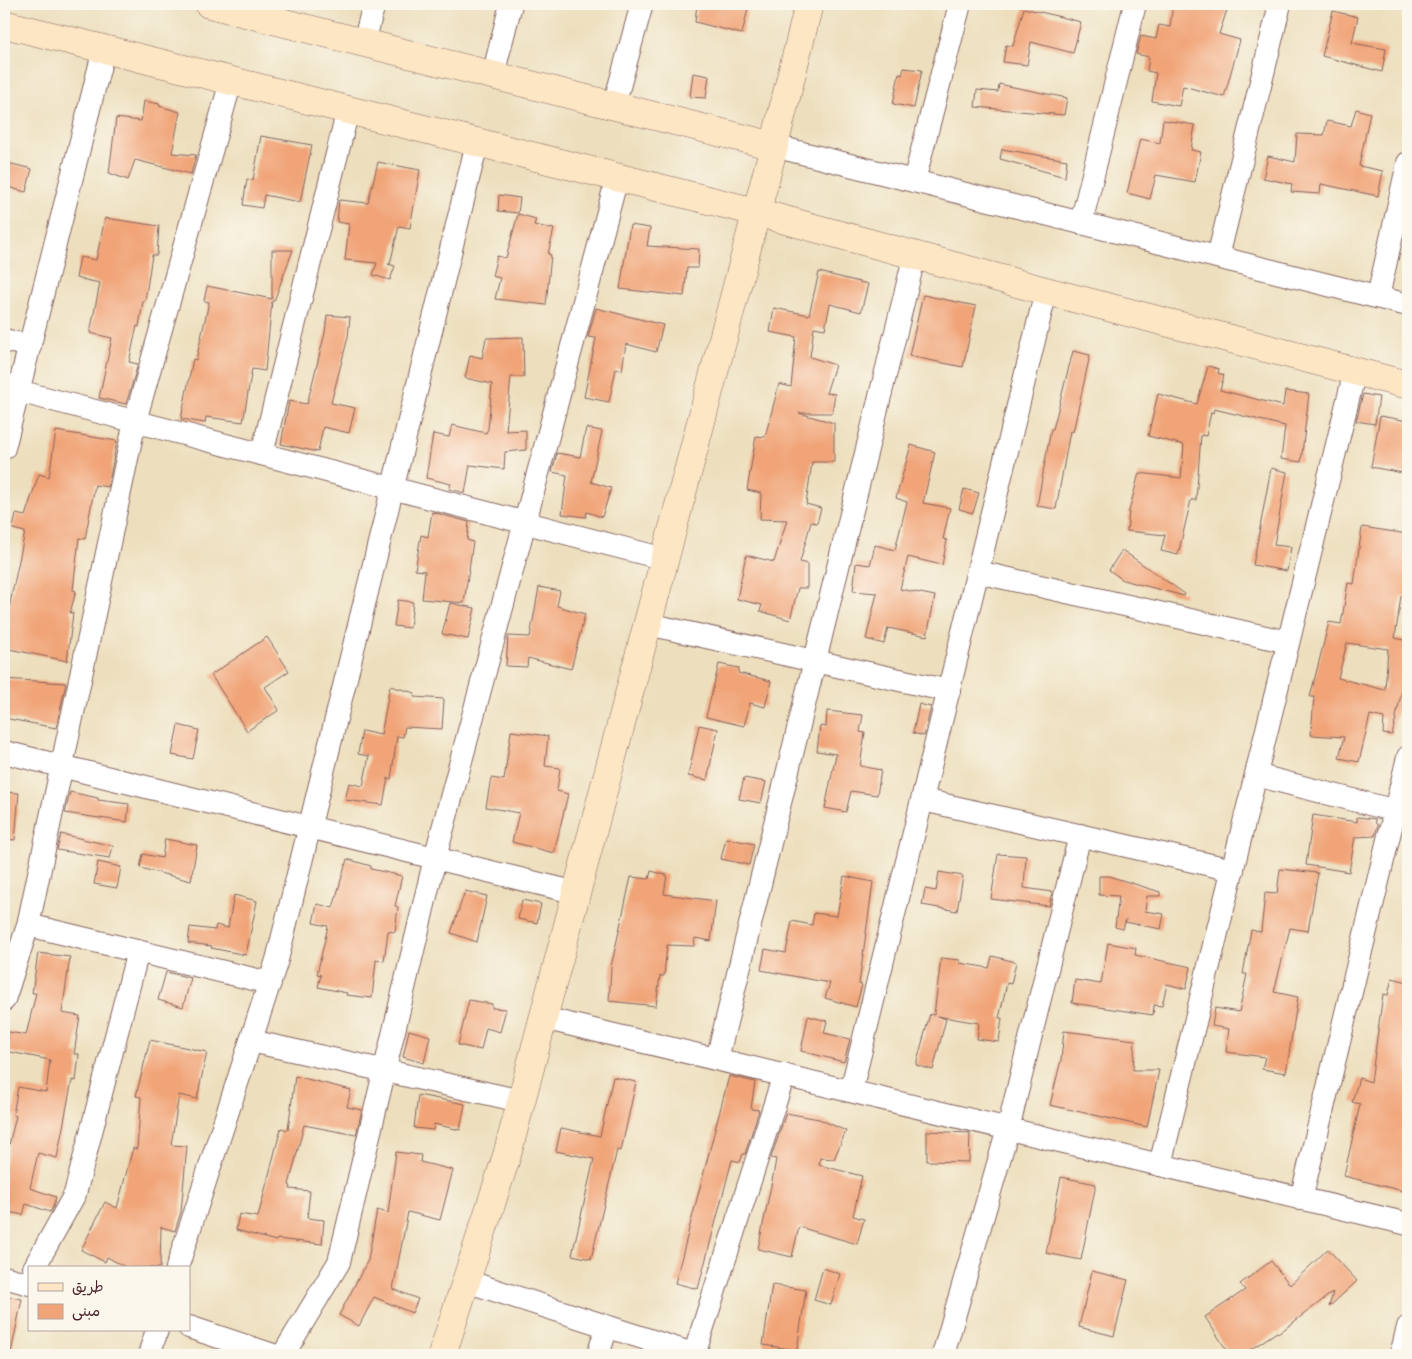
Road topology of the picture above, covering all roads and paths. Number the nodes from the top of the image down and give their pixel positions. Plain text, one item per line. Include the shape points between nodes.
1 (208, 4) edge
2 (374, 4) edge
3 (511, 4) edge
4 (642, 4) edge
5 (809, 4) edge
6 (960, 4) edge
7 (1135, 4) edge
8 (1280, 4) edge
9 (255, 9) edge
10 (4, 24) edge
11 (364, 43) junction
12 (104, 49) junction
13 (493, 75) junction
14 (231, 81) junction
15 (614, 105) junction
16 (348, 110) junction
17 (477, 143) junction
18 (774, 146) junction
19 (1408, 163) edge
20 (617, 178) junction
21 (914, 181) junction
22 (756, 212) junction
23 (1081, 222) junction
24 (915, 254) junction
25 (1218, 257) junction
26 (1046, 291) junction
27 (1378, 297) junction
28 (1408, 305) edge
29 (4, 340) edge
30 (30, 346) junction
31 (1355, 371) junction
32 (1408, 385) edge
33 (18, 391) junction
34 (135, 422) junction
35 (4, 448) edge
36 (262, 454) junction
37 (393, 488) junction
38 (525, 522) junction
39 (665, 559) junction
40 (978, 572) junction
41 (648, 624) junction
42 (1288, 642) junction
43 (816, 661) junction
44 (950, 691) junction
45 (4, 752) edge
46 (1408, 757) edge
47 (62, 768) junction
48 (1256, 775) junction
49 (923, 800) junction
50 (1402, 812) edge
51 (308, 828) junction
52 (1080, 835) junction
53 (435, 858) junction
54 (1232, 870) junction
55 (576, 893) junction
56 (28, 925) junction
57 (138, 951) junction
58 (270, 983) junction
59 (5, 990) edge
60 (544, 1018) junction
61 (251, 1041) junction
62 (717, 1059) junction
63 (385, 1070) junction
64 (784, 1075) junction
65 (851, 1091) junction
66 (521, 1101) junction
67 (1008, 1128) junction
68 (1160, 1165) junction
69 (1301, 1199) junction
70 (1408, 1224) edge
71 (31, 1266) edge
72 (179, 1266) edge
73 (466, 1281) junction
74 (607, 1326) junction
75 (190, 1327) edge
76 (1408, 1327) edge
77 (156, 1332) edge
78 (149, 1355) edge
79 (273, 1355) edge
80 (283, 1355) edge
81 (442, 1355) edge
82 (598, 1355) edge
83 (695, 1355) edge
84 (943, 1355) edge
85 (1401, 1355) edge

1 - 9 street
2 - 11 street
3 - 13 street
4 - 15 street
5 - 18 street
6 - 21 street
7 - 23 street
8 - 25 street
9 - 11 street
10 - 12 street
11 - 13 street
12 - 14 street
12 - 30 street
13 - 15 street
14 - 16 street
14 - 34 street
15 - 18 street
16 - 17 street
16 - 36 street
17 - 20 street
17 - 37 street
18 - 21 street
18 - 22 street
19 - 27 street
20 - 22 street
20 - 38 street
21 - 23 street
22 - 24 street
22 - 39 street
23 - 25 street
24 - 26 street
24 - 43 street
25 - 27 street
26 - 31 street
26 - 40 street
27 - 28 street
29 - 30 street
30 - 33 street
31 - 32 street
31 - 42 street
33 - 34 street
33 - 35 street
34 - 36 street
34 - 47 street
36 - 37 street
37 - 38 street
37 - 51 street
38 - 39 street
38 - 53 street
39 - 41 street
40 - 42 street
40 - 44 street
41 - 43 street
41 - 55 street
42 - 48 street
43 - 44 street
43 - 62 street
44 - 49 street
45 - 47 street
46 - 50 street
47 - 51 street
47 - 56 street
48 - 50 street
48 - 54 street
49 - 52 street
49 - 65 street
50 - 69 street
51 - 53 street
51 - 58 street
52 - 54 street
52 - 67 street
53 - 55 street
53 - 63 street
54 - 68 street
55 - 60 street
56 - 57 street
56 - 59 street
57 - 58 street
57 - 71 street via 75,1194
58 - 61 street
60 - 62 street
60 - 66 street
61 - 63 street
61 - 72 street
62 - 64 street
63 - 66 street
63 - 80 street via 339,1262
64 - 65 street
64 - 83 street
65 - 67 street
66 - 73 street
67 - 68 street
67 - 84 street
68 - 69 street
69 - 70 street
73 - 74 street
73 - 81 street
74 - 82 street
74 - 83 street
75 - 79 street
76 - 85 street
77 - 78 street

